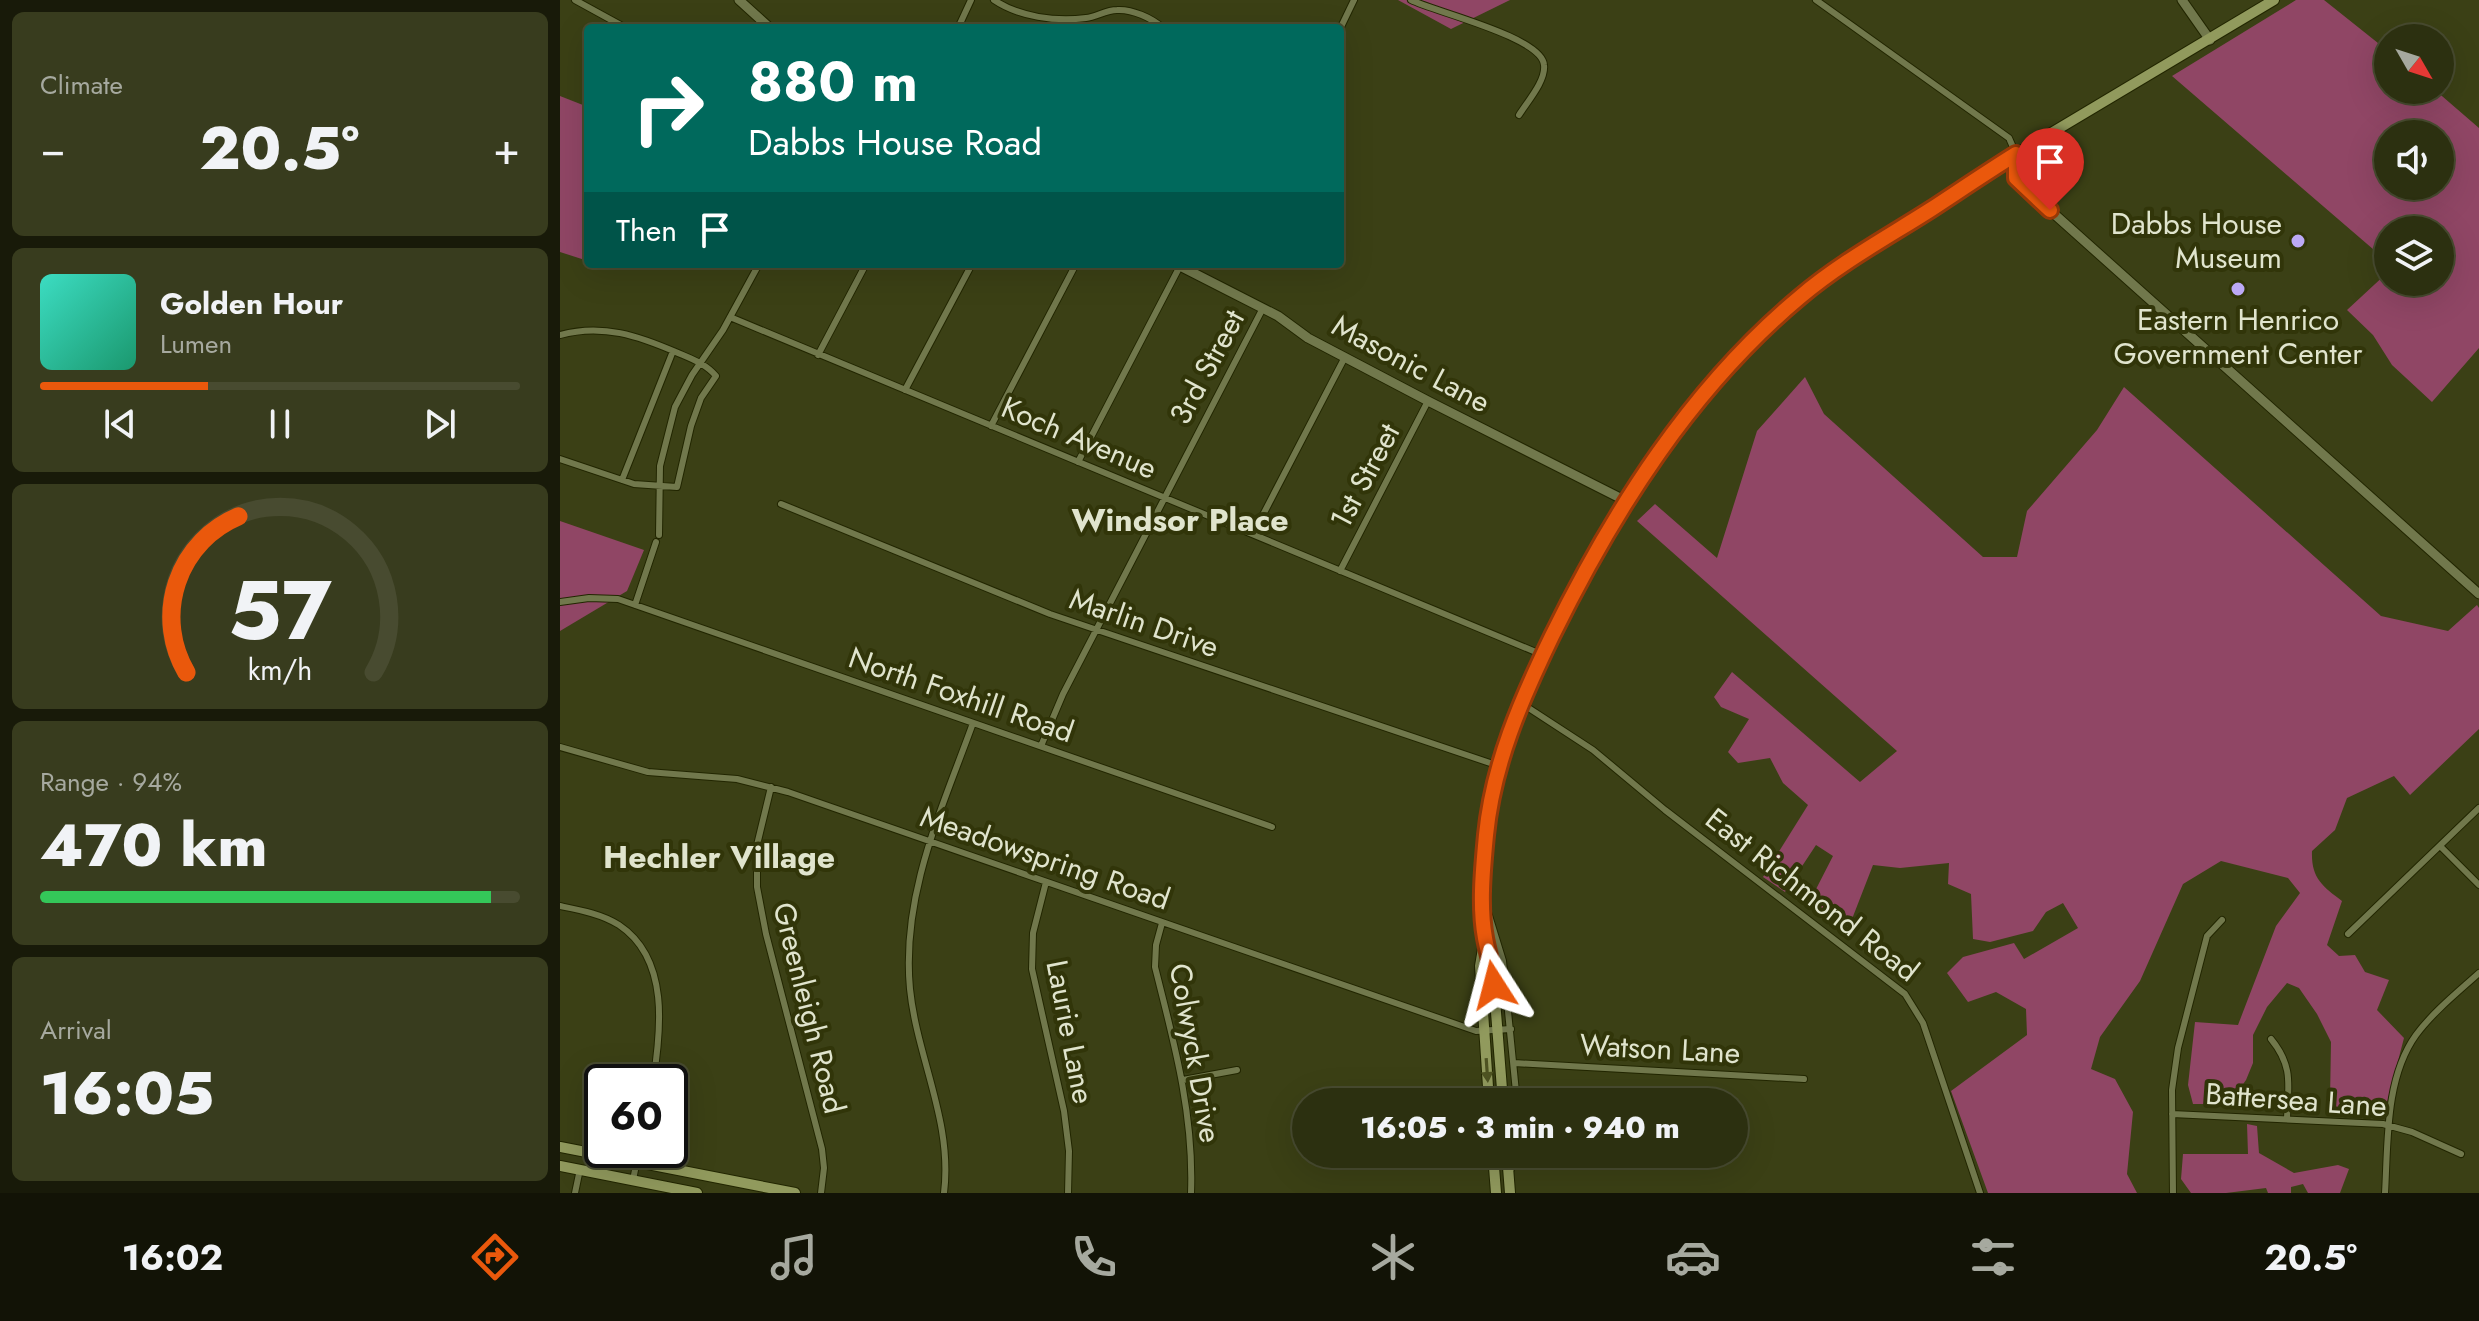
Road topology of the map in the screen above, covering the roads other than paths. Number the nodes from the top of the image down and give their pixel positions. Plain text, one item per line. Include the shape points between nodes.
1 (575, 0) edge
2 (739, 0) edge
3 (971, 0) edge
4 (994, 0) edge
5 (1121, 0) edge
6 (1354, 0) edge
7 (1411, 0) edge
8 (1816, 0) edge
9 (2182, 0) edge
10 (2274, 0) edge
11 (1121, 10) junction
12 (1078, 18) junction
13 (619, 24) edge
14 (766, 24) edge
15 (960, 24) edge
16 (1077, 24) edge
17 (1157, 24) edge
18 (1342, 24) edge
19 (2210, 40) junction
20 (1519, 115) dead end
21 (2016, 154) junction
22 (757, 268) edge
23 (864, 268) edge
24 (970, 268) edge
25 (1074, 268) edge
26 (1176, 268) edge
27 (1184, 268) edge
28 (1263, 308) junction
29 (730, 317) junction
30 (560, 335) edge
31 (673, 351) junction
32 (818, 355) junction
33 (1345, 357) junction
34 (700, 363) junction
35 (905, 390) junction
36 (1428, 401) junction
37 (991, 426) junction
38 (560, 459) edge
39 (1078, 462) junction
40 (622, 480) junction
41 (659, 486) junction
42 (1164, 497) junction
43 (1626, 501) junction
44 (781, 504) dead end
45 (1253, 534) junction
46 (1340, 571) junction
47 (2479, 594) edge
48 (560, 602) edge
49 (635, 605) junction
50 (1097, 631) junction
51 (1543, 655) junction
52 (1521, 703) junction
53 (973, 723) junction
54 (1041, 746) junction
55 (560, 747) edge
56 (1499, 766) junction
57 (771, 787) junction
58 (2479, 808) edge
59 (1272, 827) dead end
60 (931, 842) junction
61 (2440, 846) junction
62 (1046, 882) junction
63 (2479, 885) edge
64 (1484, 900) junction
65 (560, 906) edge
66 (2222, 920) dead end
67 (1162, 923) junction
68 (2348, 934) dead end
69 (1485, 937) junction
70 (2479, 973) edge
71 (1511, 1029) junction
72 (1497, 1030) junction
73 (1484, 1032) junction
74 (2271, 1039) dead end
75 (1514, 1063) junction
76 (655, 1064) edge
77 (1237, 1070) dead end
78 (1804, 1079) dead end
79 (1183, 1080) junction
80 (1488, 1088) edge
81 (1502, 1088) edge
82 (1516, 1088) edge
83 (2172, 1114) junction
84 (2287, 1119) junction
85 (2389, 1125) junction
86 (560, 1147) edge
87 (584, 1152) edge
88 (2461, 1154) dead end
89 (560, 1166) edge
90 (636, 1168) edge
91 (668, 1168) edge
92 (1494, 1168) edge
93 (1508, 1168) edge
94 (1511, 1168) edge
95 (580, 1169) junction
96 (1509, 1176) junction
97 (633, 1180) junction
98 (575, 1193) edge
99 (697, 1193) edge
100 (795, 1193) edge
101 (821, 1193) edge
102 (944, 1193) edge
103 (1068, 1193) edge
104 (1191, 1193) edge
105 (1496, 1193) edge
106 (1510, 1193) edge
107 (1980, 1193) edge
108 (2173, 1193) edge
109 (2385, 1193) edge

1 - 13 street
2 - 14 street
3 - 15 street
4 - 12 street via 1021,13
5 - 11 street
6 - 18 street
7 - 20 street via 1538,52 1544,71
8 - 21 street via 2009,138
9 - 19 street
10 - 19 main road
11 - 12 street
11 - 17 street
12 - 16 street
19 - 21 main road
21 - 43 main road via 1834,271 1789,307 1713,383
21 - 47 street via 2016,178 2024,187
22 - 29 street
23 - 32 street
24 - 35 street
25 - 37 street
26 - 39 street
27 - 28 street, Masonic Lane
28 - 33 street, Masonic Lane
28 - 42 street, 3rd Street
29 - 32 street, Koch Avenue
29 - 34 street
30 - 31 street via 611,331
31 - 34 street
31 - 40 street
32 - 35 street, Koch Avenue
33 - 36 street, Masonic Lane
33 - 45 street
34 - 41 street via 670,422
34 - 41 street via 716,376 691,426 679,484
35 - 37 street, Koch Avenue
36 - 43 street, Masonic Lane
36 - 46 street, 1st Street
37 - 39 street, Koch Avenue
38 - 40 street
39 - 42 street, Koch Avenue
40 - 41 street
41 - 49 street via 657,539
42 - 45 street, Koch Avenue
42 - 50 street, 3rd Street
43 - 51 main road
44 - 50 street, Marlin Drive
45 - 46 street, Koch Avenue
46 - 51 street, Koch Avenue
48 - 49 street, North Foxhill Road via 602,598
49 - 53 street, North Foxhill Road
50 - 54 street, 3rd Street
50 - 56 street, Marlin Drive
51 - 52 main road
52 - 56 main road
52 - 107 street, East Richmond Road via 1593,750 1905,994 1923,1023
53 - 54 street, North Foxhill Road
53 - 60 street
54 - 59 street, North Foxhill Road
55 - 57 street, Meadowspring Road via 659,774 737,779
56 - 64 main road via 1486,834
57 - 60 street, Meadowspring Road
57 - 101 street, Greenleigh Road via 757,845 757,887 822,1149
58 - 61 street
60 - 62 street, Meadowspring Road
60 - 102 street via 912,909 909,958 917,1025 945,1140
61 - 63 street
61 - 68 street
62 - 67 street, Meadowspring Road
62 - 103 street, Laurie Lane via 1033,933 1032,969 1064,1111
64 - 69 main road
64 - 71 street via 1501,949
65 - 76 street via 595,914 624,929 646,955 655,980
66 - 83 street via 2207,936 2181,1034
67 - 73 street, Meadowspring Road
67 - 79 street, Colwyck Drive via 1155,967
69 - 72 main road
69 - 73 main road via 1480,966
70 - 85 street via 2416,1035 2398,1068
71 - 72 street, Meadowspring Road
71 - 75 street
72 - 73 street, Meadowspring Road
72 - 81 main road
73 -> 80 main road
74 - 84 street via 2287,1066
75 - 78 street, Watson Lane
75 - 82 street
77 - 79 street
79 - 104 street, Colwyck Drive
83 - 84 street, Battersea Lane
83 - 108 street
84 - 85 street, Battersea Lane
85 - 88 street, Battersea Lane
85 - 109 street
86 - 87 main road
89 - 95 main road
90 - 97 street
91 - 100 main road
92 - 105 main road
93 - 96 main road
94 - 96 street
95 - 97 main road
95 - 98 street
96 - 106 main road
97 - 99 main road

